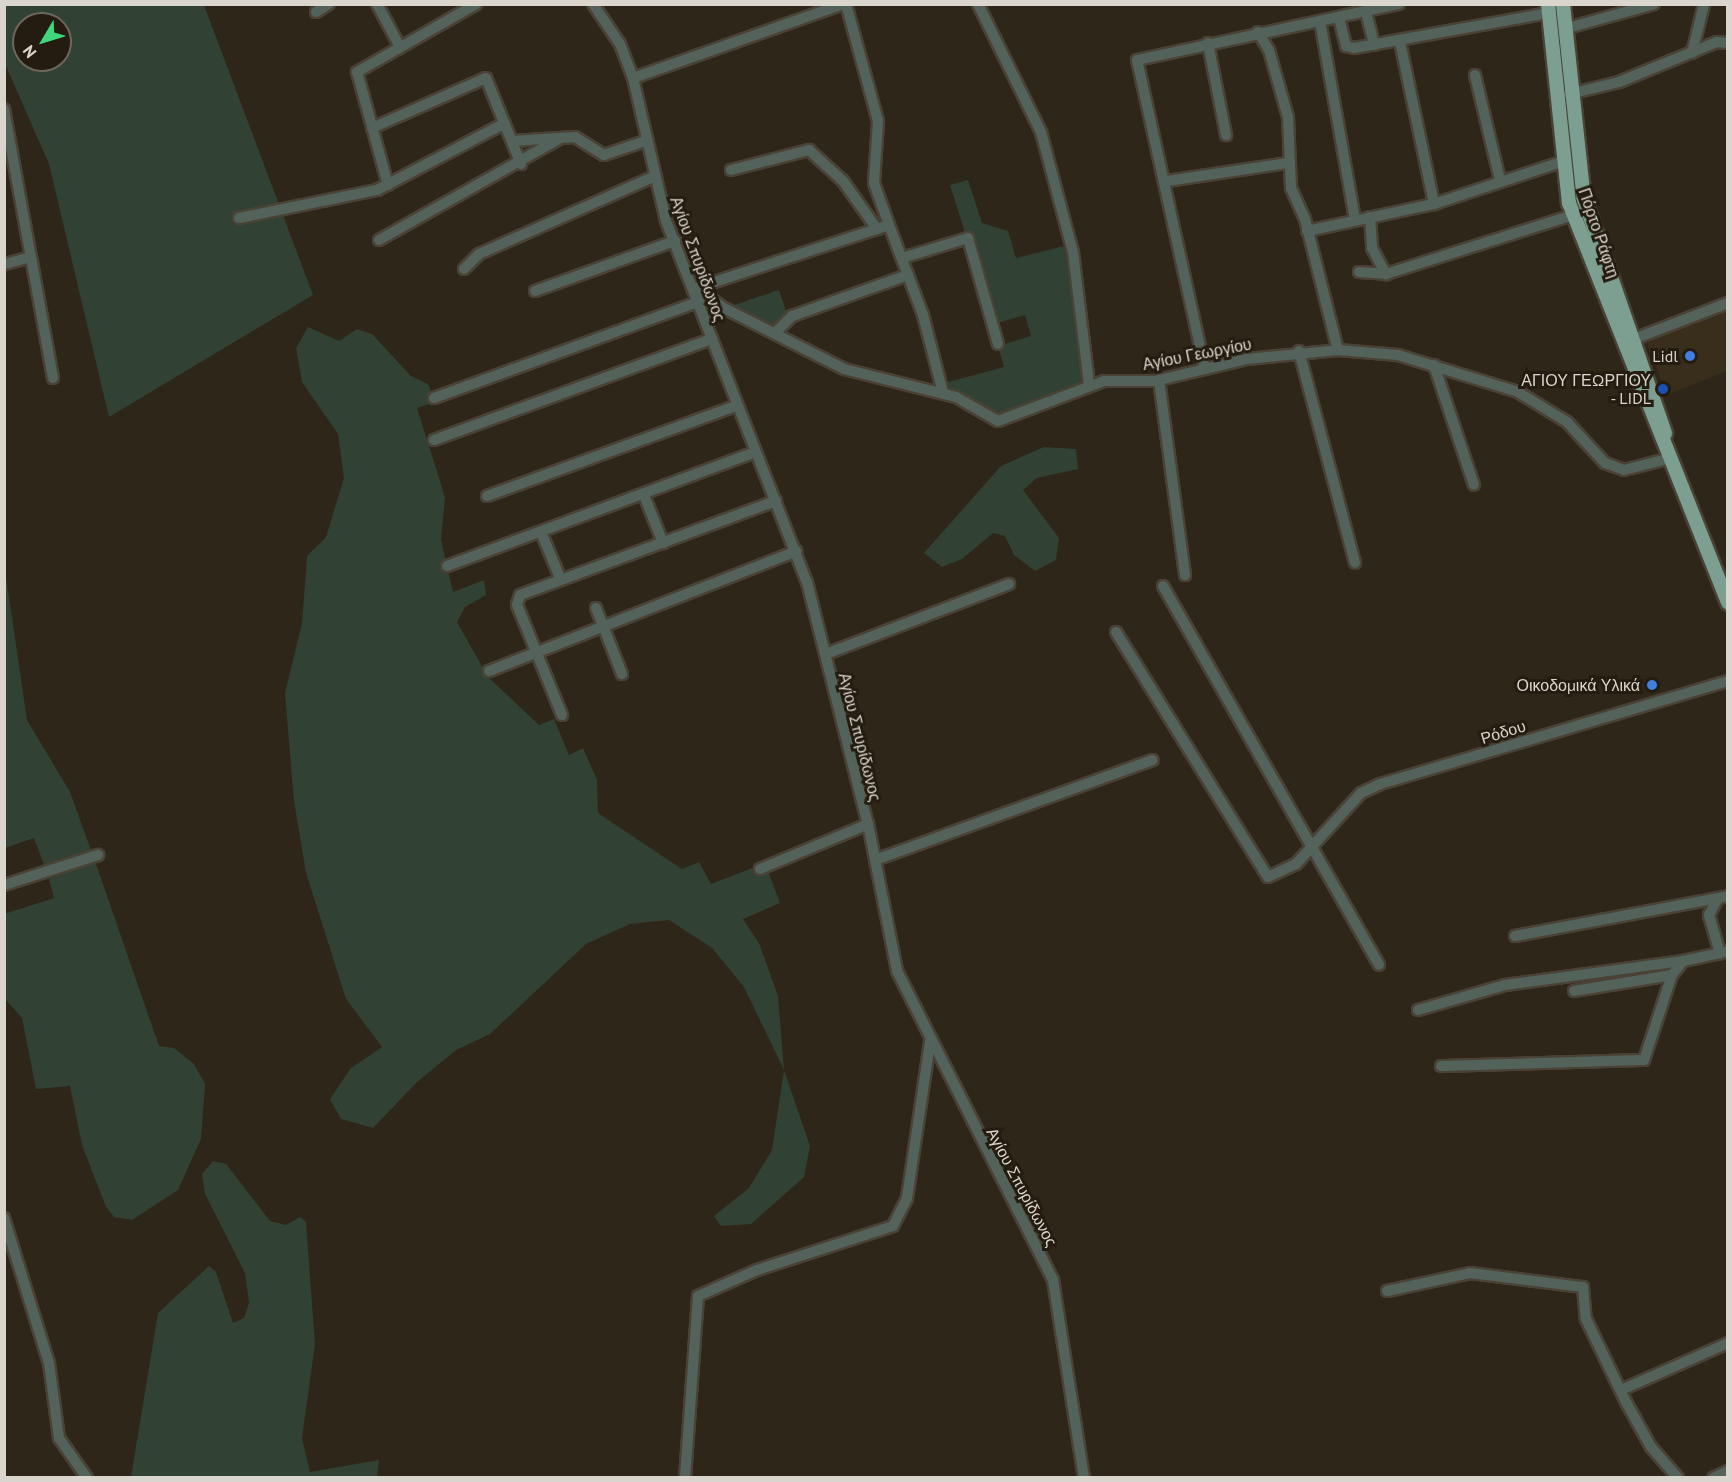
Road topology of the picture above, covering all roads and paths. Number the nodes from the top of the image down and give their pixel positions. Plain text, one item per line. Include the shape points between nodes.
1 (329, 4) edge
2 (377, 4) edge
3 (477, 4) edge
4 (593, 4) edge
5 (845, 4) edge
6 (978, 4) edge
7 (1399, 4) edge
8 (1563, 4) edge
9 (1654, 4) edge
10 (1704, 4) edge
11 (1548, 9) edge
12 (316, 12) dead end
13 (1366, 12) junction
14 (1339, 18) junction
15 (1320, 21) junction
16 (1564, 29) junction
17 (1258, 32) junction
18 (1400, 42) junction
19 (1208, 43) junction
20 (1728, 43) edge
21 (1374, 45) junction
22 (400, 47) junction
23 (1692, 53) junction
24 (1475, 75) dead end
25 (633, 78) junction
26 (1569, 94) junction
27 (5, 116) edge
28 (505, 123) junction
29 (372, 128) junction
30 (1226, 135) dead end
31 (559, 139) junction
32 (648, 140) junction
33 (512, 141) junction
34 (1561, 162) junction
35 (1287, 163) junction
36 (521, 164) junction
37 (731, 170) dead end
38 (654, 177) junction
39 (1500, 180) junction
40 (1167, 181) junction
41 (388, 185) junction
42 (1434, 204) junction
43 (1573, 215) junction
44 (1370, 217) junction
45 (239, 218) dead end
46 (1355, 219) junction
47 (889, 225) junction
48 (877, 229) junction
49 (1307, 231) junction
50 (379, 240) dead end
51 (675, 241) junction
52 (31, 257) junction
53 (902, 258) junction
54 (4, 264) edge
55 (464, 269) dead end
56 (1359, 272) dead end
57 (1386, 274) junction
58 (908, 275) junction
59 (696, 288) junction
60 (535, 291) dead end
61 (701, 301) junction
62 (1728, 303) edge
63 (722, 307) junction
64 (704, 313) junction
65 (776, 332) junction
66 (712, 339) junction
67 (1634, 339) junction
68 (998, 344) dead end
69 (1338, 350) junction
70 (1299, 351) junction
71 (1434, 365) junction
72 (1205, 369) junction
73 (53, 378) dead end
74 (1159, 380) junction
75 (1089, 385) junction
76 (943, 393) junction
77 (434, 398) dead end
78 (736, 406) junction
79 (434, 440) dead end
80 (755, 452) junction
81 (1671, 458) junction
82 (1474, 485) dead end
83 (644, 495) junction
84 (487, 496) dead end
85 (776, 501) junction
86 (541, 532) junction
87 (663, 543) junction
88 (796, 551) junction
89 (1355, 563) dead end
90 (447, 566) dead end
91 (1185, 575) dead end
92 (561, 580) junction
93 (1009, 584) dead end
94 (1163, 586) dead end
95 (1728, 603) edge
96 (596, 608) dead end
97 (602, 626) junction
98 (1116, 632) dead end
99 (536, 651) junction
100 (826, 654) junction
101 (489, 671) dead end
102 (622, 674) dead end
103 (1728, 681) edge
104 (562, 715) dead end
105 (1153, 760) dead end
106 (868, 824) junction
107 (1311, 850) junction
108 (98, 855) dead end
109 (875, 860) junction
110 (760, 869) dead end
111 (4, 885) edge
112 (1722, 898) edge
113 (1515, 936) dead end
114 (1724, 952) edge
115 (1683, 961) junction
116 (1379, 965) dead end
117 (1672, 975) junction
118 (1574, 991) dead end
119 (1418, 1010) dead end
120 (930, 1042) junction
121 (1441, 1066) dead end
122 (4, 1218) edge
123 (1387, 1291) dead end
124 (1728, 1344) edge
125 (1621, 1390) junction
126 (1728, 1472) edge
127 (87, 1478) edge
128 (685, 1478) edge
129 (1084, 1478) edge
130 (1677, 1478) edge
131 (1713, 1478) edge

1 - 12 street
2 - 22 street
3 - 22 street
4 - 25 street, Αγίου Σπυρίδωνος via 620,44
5 - 25 street
5 - 47 street via 878,121 874,183
6 - 75 street via 1041,132 1073,252
7 - 13 street
8 - 16 main road, Πόρτο Ράφτη
9 - 16 street
10 - 23 street
11 - 18 street
11 - 34 main road, Πόρτο Ράφτη
13 - 14 street
13 - 21 street
14 - 15 street
14 - 21 street via 1346,46
15 - 17 street
15 - 46 street
16 - 26 main road, Πόρτο Ράφτη
17 - 19 street
17 - 35 street via 1269,50 1288,117
18 - 21 street
18 - 42 street
19 - 30 street
19 - 40 street via 1137,60
20 - 23 street
22 - 29 street via 357,72
23 - 26 street via 1619,82
24 - 39 street
25 - 32 street, Αγίου Σπυρίδωνος
26 - 67 main road, Πόρτο Ράφτη via 1584,199
27 - 52 street
28 - 29 street via 486,78
28 - 33 street
28 - 41 street
29 - 41 street
31 - 32 street via 575,138 604,155
31 - 33 street
31 - 36 street
32 - 38 street, Αγίου Σπυρίδωνος
33 - 36 street
34 - 39 street
34 - 43 main road, Πόρτο Ράφτη
35 - 40 street
35 - 49 street
36 - 50 street
37 - 48 street via 809,150 843,182
38 - 51 street, Αγίου Σπυρίδωνος
38 - 55 street via 479,254
39 - 42 street
40 - 72 street
41 - 45 street via 305,208
42 - 44 street
43 - 57 street
43 - 81 main road, Πόρτο Ράφτη
44 - 46 street
44 - 57 street via 1372,248
46 - 49 street
47 - 48 street
47 - 53 street
48 - 59 street
49 - 69 street
51 - 59 street, Αγίου Σπυρίδωνος
51 - 60 street
52 - 54 street
52 - 73 street
53 - 58 street
53 - 68 street via 968,238
56 - 57 street
58 - 65 street via 792,316
58 - 76 street
59 - 61 street, Αγίου Σπυρίδωνος
59 - 63 street, Αγίου Γεωργίου
61 - 64 street, Αγίου Σπυρίδωνος
61 - 77 street
62 - 67 street
63 - 64 street
63 - 65 street, Αγίου Γεωργίου
64 - 66 street, Αγίου Σπυρίδωνος
65 - 76 street, Αγίου Γεωργίου via 871,380
66 - 78 street, Αγίου Σπυρίδωνος
66 - 79 street
67 - 81 main road, Πόρτο Ράφτη via 1657,399
69 - 70 street, Αγίου Γεωργίου
69 - 71 street, Αγίου Γεωργίου via 1398,355
70 - 72 street, Αγίου Γεωργίου
70 - 89 street
71 - 81 street, Αγίου Γεωργίου via 1541,404 1613,467 1634,470
71 - 82 street
72 - 74 street, Αγίου Γεωργίου
74 - 75 street, Αγίου Γεωργίου
74 - 91 street
75 - 76 street, Αγίου Γεωργίου via 999,421
78 - 80 street, Αγίου Σπυρίδωνος
78 - 84 street
80 - 83 street
80 - 85 street, Αγίου Σπυρίδωνος
81 - 95 main road, Πόρτο Ράφτη
83 - 86 street
83 - 87 street
85 - 87 street
85 - 88 street, Αγίου Σπυρίδωνος
86 - 90 street
86 - 92 street
87 - 92 street
88 - 97 street
88 - 100 street, Αγίου Σπυρίδωνος
92 - 99 street via 517,599
93 - 100 street
94 - 107 street
96 - 97 street
97 - 99 street
97 - 102 street
98 - 107 street, Ρόδου via 1263,872 1268,877 1279,874
99 - 101 street
99 - 104 street
100 - 106 street, Αγίου Σπυρίδωνος via 829,686
103 - 107 street, Ρόδου via 1380,784 1361,793
105 - 109 street
106 - 109 street, Αγίου Σπυρίδωνος
106 - 110 street
107 - 116 street
108 - 111 street
109 - 120 street, Αγίου Σπυρίδωνος via 897,971
112 - 113 street
112 - 114 street via 1709,915
114 - 115 street
115 - 117 street
115 - 119 street via 1505,985
117 - 118 street
117 - 121 street via 1644,1059
120 - 128 street via 909,1189 893,1226 757,1270 698,1296
120 - 129 street, Αγίου Σπυρίδωνος via 1053,1280
122 - 127 street via 49,1364 59,1438
123 - 125 street via 1470,1273 1583,1287 1586,1320
124 - 125 street
125 - 130 street via 1651,1447
126 - 131 street

